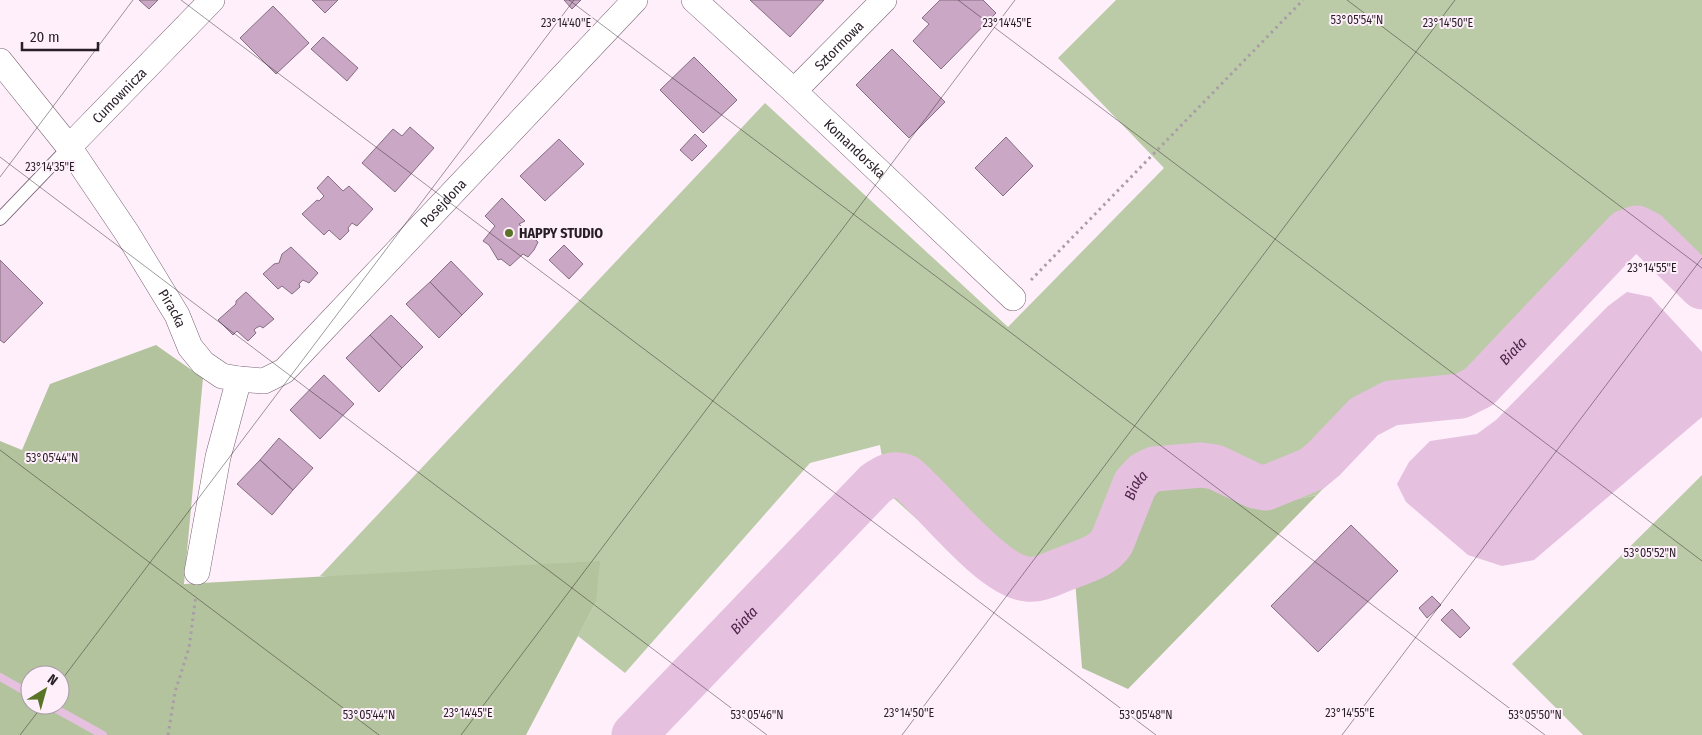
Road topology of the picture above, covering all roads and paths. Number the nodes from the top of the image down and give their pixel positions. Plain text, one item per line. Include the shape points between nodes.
1 (212, 0) edge
2 (635, 0) edge
3 (694, 0) edge
4 (884, 0) edge
5 (1303, 0) edge
6 (0, 61) edge
7 (794, 91) junction
8 (69, 147) junction
9 (0, 219) edge
10 (1013, 298) joint
11 (239, 379) junction
12 (197, 572) joint
13 (168, 735) edge

1 - 8 street, Cumownicza
2 - 11 street, Posejdona via 284,371 264,381
3 - 7 street, Komandorska
4 - 7 street, Sztormowa
5 - 10 path
6 - 8 street, Piracka
7 - 10 street, Komandorska
8 - 9 lane
8 - 11 street, Piracka via 128,233 172,307 190,347 203,364 222,376
11 - 12 street via 218,457
12 - 13 path via 189,648 175,692

